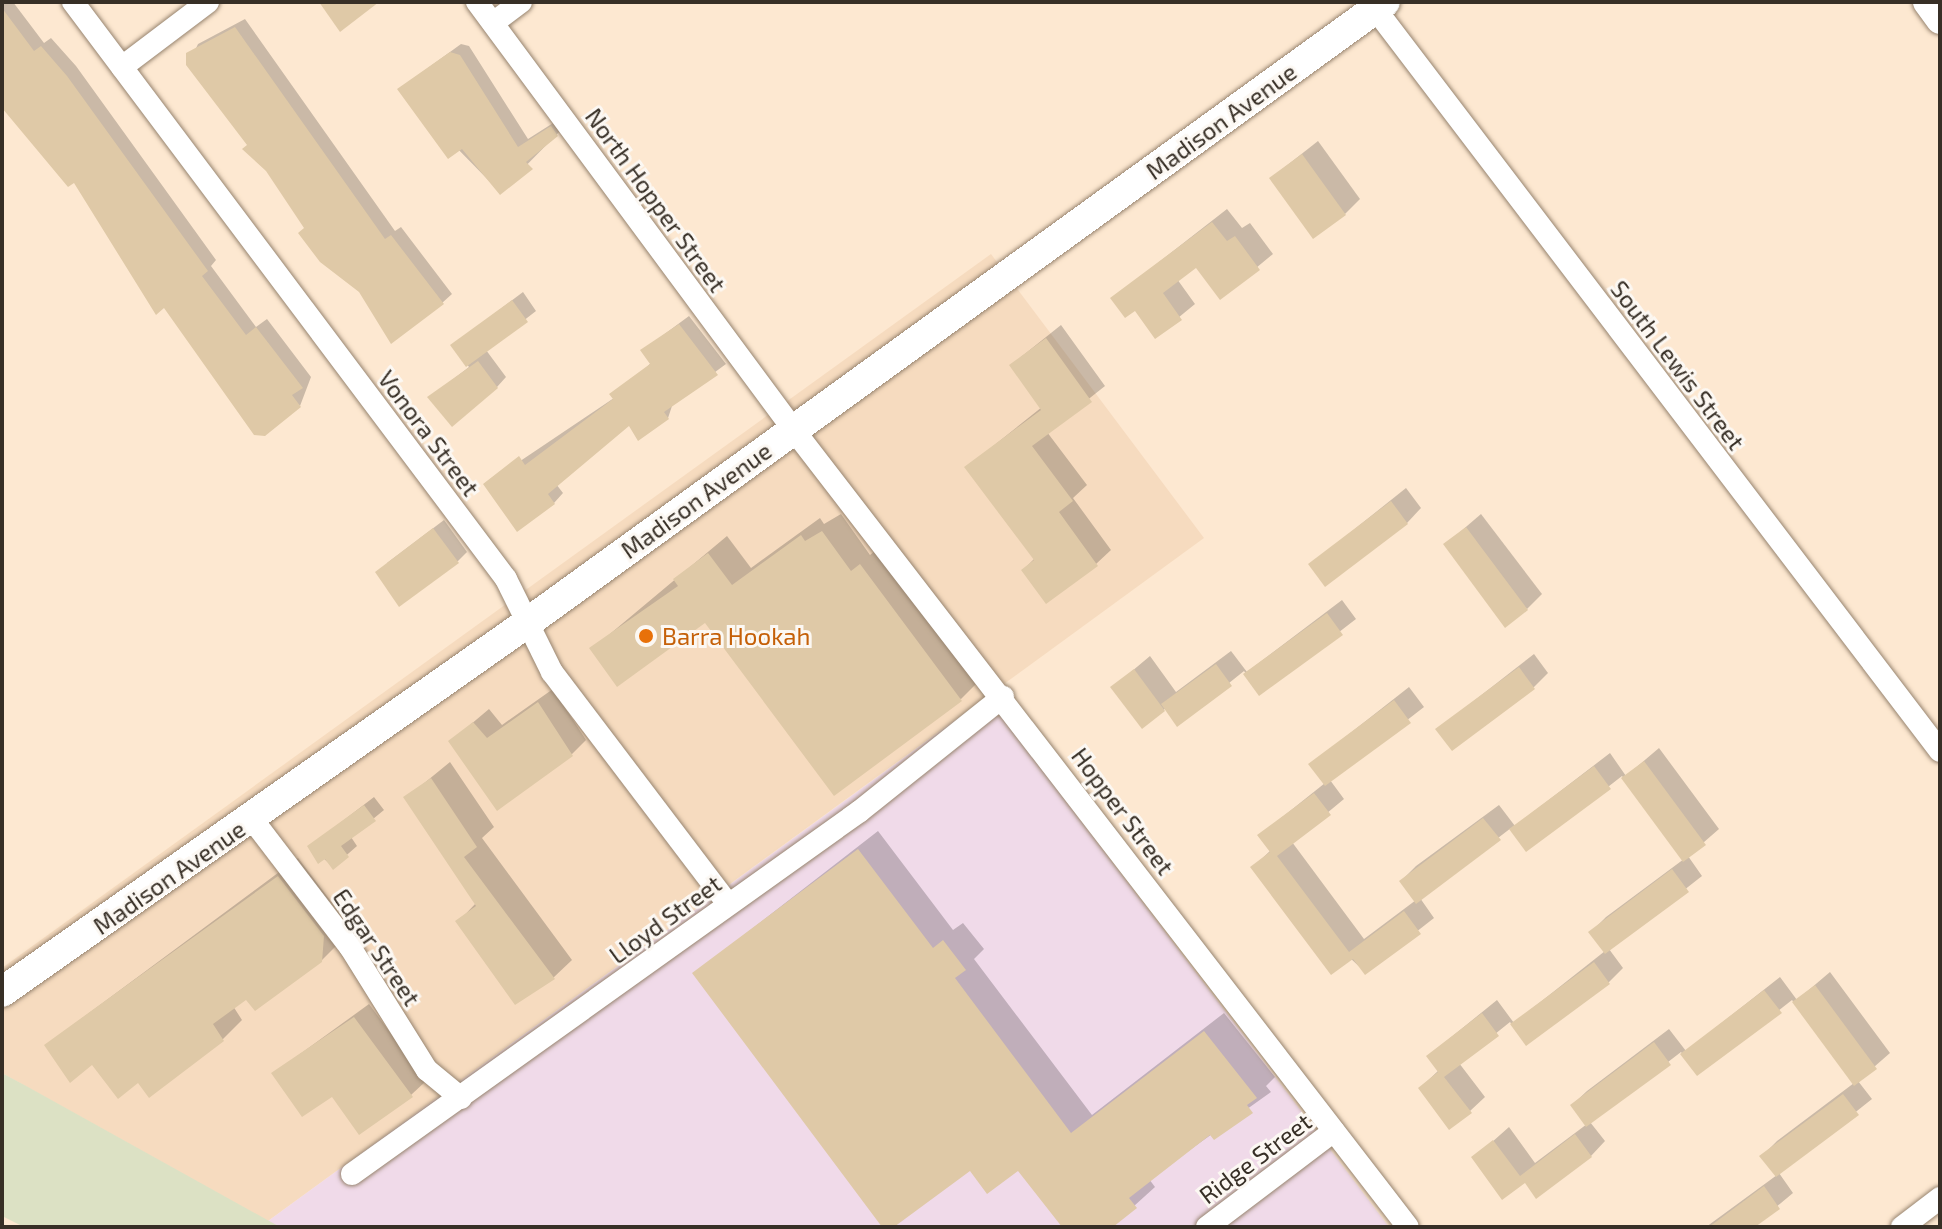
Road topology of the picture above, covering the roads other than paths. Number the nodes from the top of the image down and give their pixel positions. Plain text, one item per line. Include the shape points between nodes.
1 (73, 2) edge
2 (208, 2) edge
3 (477, 2) edge
4 (521, 2) edge
5 (1927, 2) edge
6 (1377, 4) edge
7 (1940, 20) edge
8 (493, 23) junction
9 (122, 67) junction
10 (793, 429) junction
11 (527, 623) junction
12 (1003, 697) junction
13 (1940, 751) edge
14 (252, 819) junction
15 (728, 904) junction
16 (2, 992) edge
17 (461, 1098) junction
18 (1334, 1131) junction
19 (352, 1174) dead end
20 (1940, 1198) edge
21 (1207, 1227) edge
22 (1408, 1227) edge
23 (1902, 1227) edge

1 - 9 street, Vonora Street
2 - 9 street
3 - 8 street, North Hopper Street
4 - 8 street
5 - 7 street
6 - 10 main road, Madison Avenue
6 - 13 street, South Lewis Street
8 - 10 street, North Hopper Street
9 - 11 street, Vonora Street via 506,579
10 - 11 main road, Madison Avenue
10 - 12 street, Hopper Street
11 - 14 main road, Madison Avenue
11 - 15 street, Vonora Street via 552,672
12 - 15 street, Lloyd Street
12 - 18 street, Hopper Street
14 - 16 main road, Madison Avenue
14 - 17 street, Edgar Street via 350,947 427,1070
15 - 17 street, Lloyd Street
17 - 19 street, Lloyd Street
18 - 21 street, Ridge Street
18 - 22 street, Hopper Street
20 - 23 street

